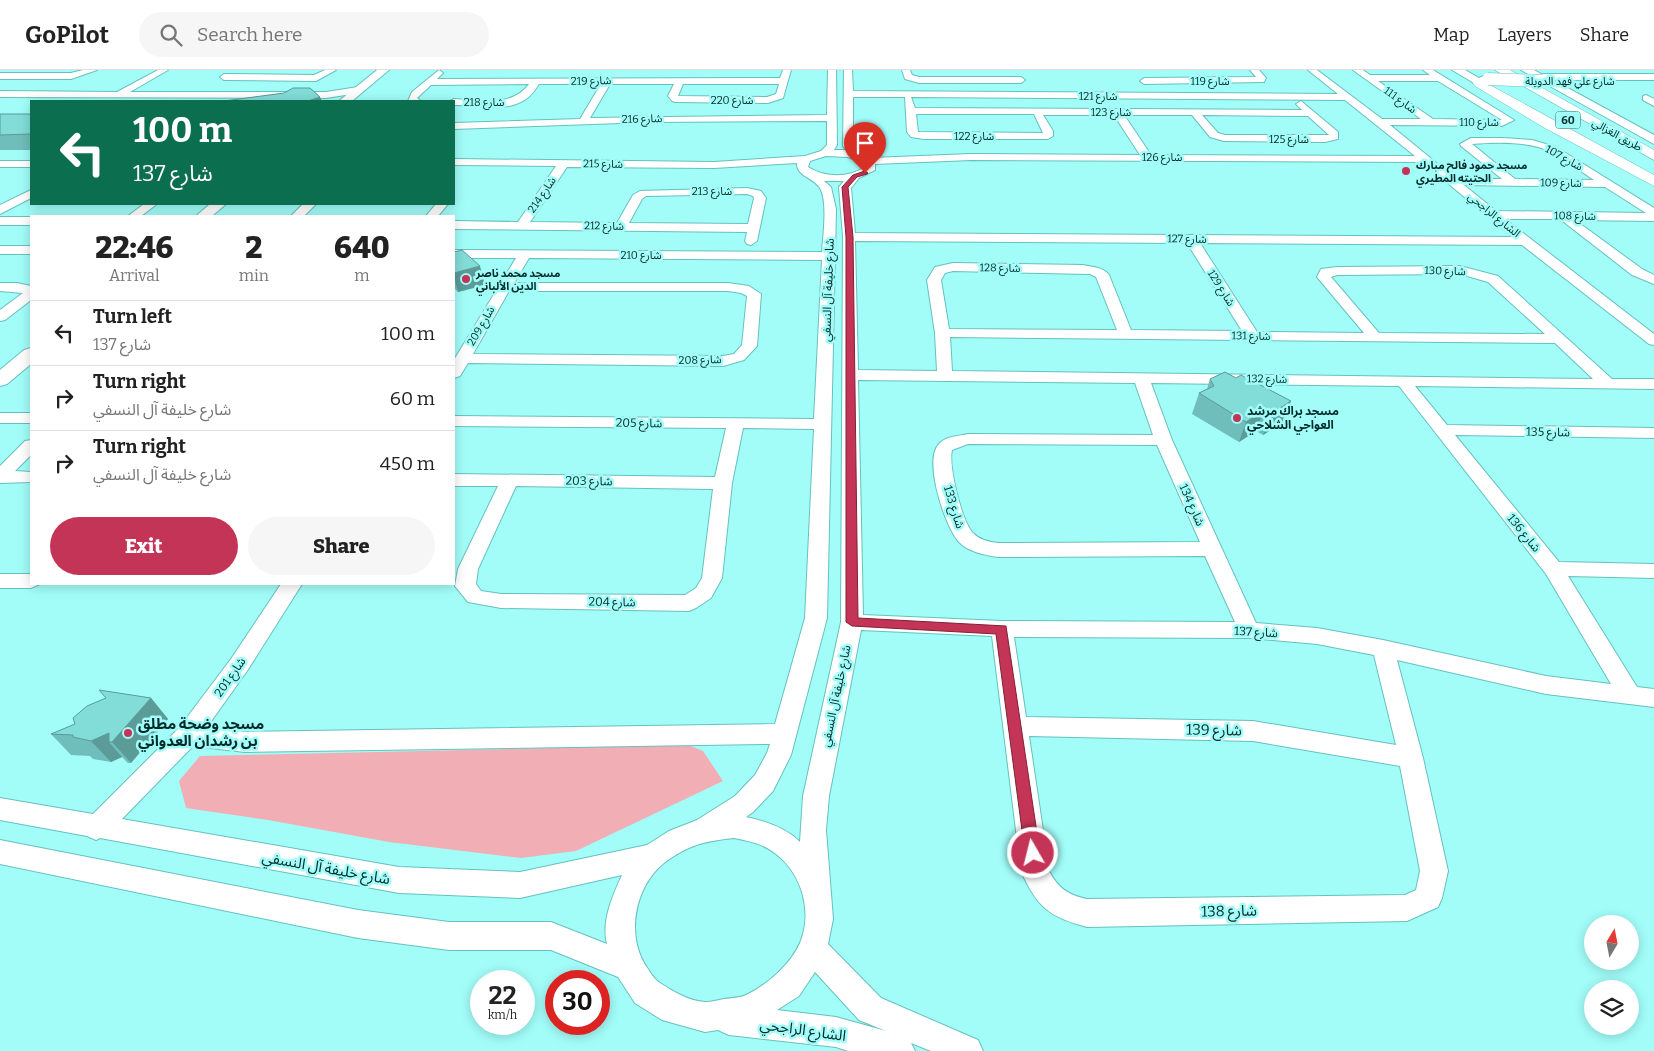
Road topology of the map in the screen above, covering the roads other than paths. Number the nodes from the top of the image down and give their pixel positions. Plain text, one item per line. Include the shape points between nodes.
1 (93, 70) edge
2 (164, 70) edge
3 (233, 70) edge
4 (332, 70) edge
5 (384, 70) edge
6 (397, 70) edge
7 (442, 70) edge
8 (787, 70) edge
9 (832, 70) edge
10 (848, 70) edge
11 (906, 70) edge
12 (1017, 70) edge
13 (1254, 70) edge
14 (1312, 70) edge
15 (1357, 70) edge
16 (1427, 70) edge
17 (1459, 70) edge
18 (1501, 70) edge
19 (0, 76) edge
20 (1537, 76) edge
21 (1654, 77) edge
22 (1369, 78) junction
23 (1441, 78) junction
24 (1484, 78) edge
25 (680, 80) junction
26 (1021, 80) junction
27 (784, 81) junction
28 (429, 82) junction
29 (536, 82) junction
30 (607, 82) junction
31 (1654, 82) edge
32 (0, 94) edge
33 (118, 94) junction
34 (848, 94) junction
35 (907, 95) junction
36 (358, 96) edge
37 (1029, 96) junction
38 (1157, 96) junction
39 (1292, 96) junction
40 (1348, 97) junction
41 (1654, 98) edge
42 (0, 99) edge
43 (327, 99) edge
44 (412, 100) edge
45 (455, 102) edge
46 (1654, 103) edge
47 (1597, 108) junction
48 (911, 111) junction
49 (1037, 112) junction
50 (1117, 112) junction
51 (1195, 112) junction
52 (1311, 113) junction
53 (831, 118) junction
54 (582, 121) junction
55 (1380, 122) junction
56 (1432, 123) junction
57 (455, 126) edge
58 (1654, 140) edge
59 (825, 153) junction
60 (1654, 156) edge
61 (1146, 157) junction
62 (1424, 159) junction
63 (455, 162) edge
64 (0, 164) edge
65 (30, 164) edge
66 (562, 164) junction
67 (864, 165) junction
68 (806, 167) junction
69 (1654, 169) edge
70 (1654, 180) edge
71 (1454, 182) junction
72 (1513, 183) junction
73 (1608, 184) junction
74 (30, 194) edge
75 (150, 205) edge
76 (218, 205) edge
77 (235, 205) edge
78 (309, 205) edge
79 (441, 205) edge
80 (0, 210) edge
81 (135, 215) edge
82 (204, 215) edge
83 (222, 215) edge
84 (298, 215) edge
85 (433, 215) edge
86 (1496, 215) junction
87 (1654, 215) edge
88 (1563, 216) junction
89 (0, 221) edge
90 (30, 221) edge
91 (455, 225) edge
92 (521, 226) junction
93 (622, 226) junction
94 (754, 228) junction
95 (849, 237) junction
96 (1190, 239) junction
97 (1525, 240) junction
98 (0, 250) edge
99 (30, 250) edge
100 (455, 254) edge
101 (524, 255) junction
102 (748, 255) junction
103 (829, 256) junction
104 (1654, 280) edge
105 (504, 286) junction
106 (0, 287) edge
107 (827, 308) junction
108 (850, 308) junction
109 (0, 317) edge
110 (1635, 326) junction
111 (1654, 326) edge
112 (942, 333) junction
113 (1126, 335) junction
114 (1252, 336) junction
115 (1376, 337) junction
116 (1559, 339) junction
117 (1654, 341) edge
118 (463, 358) junction
119 (28, 366) edge
120 (455, 370) edge
121 (850, 375) junction
122 (945, 376) junction
123 (1141, 378) junction
124 (0, 380) edge
125 (1403, 381) junction
126 (1607, 383) junction
127 (1654, 384) edge
128 (0, 399) edge
129 (0, 418) edge
130 (30, 418) edge
131 (455, 421) edge
132 (736, 424) junction
133 (823, 424) junction
134 (1441, 430) junction
135 (1654, 433) edge
136 (1163, 440) junction
137 (30, 446) edge
138 (0, 477) edge
139 (30, 477) edge
140 (455, 480) edge
141 (510, 480) junction
142 (723, 483) junction
143 (819, 545) junction
144 (850, 545) junction
145 (1212, 549) junction
146 (1553, 569) junction
147 (1654, 570) edge
148 (0, 581) edge
149 (30, 582) edge
150 (291, 585) edge
151 (852, 622) junction
152 (1002, 629) junction
153 (1249, 630) junction
154 (1383, 648) junction
155 (1630, 695) junction
156 (1654, 698) edge
157 (1015, 726) junction
158 (786, 734) junction
159 (188, 735) junction
160 (1411, 758) junction
161 (0, 809) edge
162 (96, 828) junction
163 (706, 829) junction
164 (0, 852) edge
165 (653, 856) junction
166 (816, 889) junction
167 (812, 949) junction
168 (628, 967) junction
169 (705, 1017) junction
170 (899, 1051) edge
171 (967, 1051) edge

1 - 19 street via 71,76
2 - 33 street
3 - 4 street via 224,77 316,78
5 - 36 main road
6 - 36 main road
7 - 28 street
8 - 27 street, شارع 220
9 - 53 street
10 - 34 street
11 - 26 street via 908,77 919,80
12 - 26 street
13 - 38 street, شارع 119 via 1261,80 1142,78
14 - 40 street, الشارع الراجحي
15 - 22 street, شارع 111
16 - 23 street, شارع 110
17 - 24 main road
18 - 60 highway, طريق الغزالي / 60
20 - 21 main road, شارع علي فهد الدويلة
20 - 24 main road, شارع علي فهد الدويلة, bridge
20 - 31 main road, شارع علي فهد الدويلة
20 - 47 main road
22 - 23 street, شارع 111
22 - 56 street, شارع 111
23 - 56 street, شارع 110 via 1510,120 1502,123
24 - 69 highway, طريق الغزالي / 60
24 - 70 highway via 1548,124
25 - 27 street, شارع 219
25 - 27 street, شارع 220 via 673,96 675,99 768,100 780,96
25 - 30 street, شارع 219
26 - 37 street
28 - 29 street, شارع 219
28 - 44 street
29 - 30 street, شارع 219
29 - 45 street, شارع 218 via 518,100
30 - 54 street
31 - 47 main road via 1591,84 1572,88
32 - 33 street
33 - 43 street
34 - 35 street, شارع 121
34 - 67 street via 848,146
35 - 37 street, شارع 121
35 - 48 street, شارع 122
36 - 43 street
37 - 38 street, شارع 121
38 - 39 street, شارع 121
39 - 40 street, شارع 121
39 - 52 street, شارع 125
40 - 55 street, الشارع الراجحي
41 - 46 street via 1646,98
42 - 43 street
47 - 58 main road
48 - 49 street, شارع 123
48 - 49 street, شارع 122 via 915,135 1048,136
49 - 50 street, شارع 123
50 - 51 street, شارع 123
50 - 61 street
51 - 52 street, شارع 123
51 - 52 street, شارع 125 via 1214,135 1224,138 1334,137
53 - 54 street, شارع 216
53 - 59 street via 832,145
54 - 57 street, شارع 216
55 - 56 street, شارع 110
55 - 62 street, الشارع الراجحي
59 - 67 street via 845,153
59 - 68 street
61 - 62 street, شارع 126
61 - 67 street, شارع 126 via 971,157
62 - 71 street, الشارع الراجحي
63 - 66 street, شارع 215
64 - 65 street
66 - 68 street, شارع 215 via 753,163
66 - 92 street, شارع 214
67 - 68 street, شارع 215 via 830,178
67 - 95 street, شارع خليفة آل النسفي via 845,187
68 - 103 street, شارع خليفة آل النسفي via 825,187 830,209
71 - 72 street, شارع 109
71 - 86 street, الشارع الراجحي
72 - 73 street, شارع 109
72 - 73 street, شارع 107 via 1465,144 1471,141 1538,144 1552,149
73 - 87 street, شارع 107
74 - 80 street
75 - 81 street
76 - 82 main road
77 - 83 main road
78 - 84 street
79 - 85 street
86 - 88 street, شارع 108
86 - 97 street, الشارع الراجحي
87 - 88 street, شارع 108
88 - 104 street via 1637,272
89 - 90 street
91 - 92 street, شارع 212
92 - 93 street, شارع 212
93 - 94 street, شارع 212
93 - 94 street, شارع 213 via 637,197 644,193 747,191 757,193 760,198
94 - 102 street, شارع 213
95 - 96 street, شارع 127
95 - 108 street, شارع خليفة آل النسفي
96 - 97 street, شارع 127
96 - 114 street, شارع 129
97 - 110 street, الشارع الراجحي
98 - 99 street
100 - 101 street, شارع 210
101 - 102 street, شارع 210
101 - 105 street, شارع 209
102 - 103 street, شارع 210
103 - 107 street, شارع خليفة آل النسفي
105 - 118 street, شارع 209
105 - 118 street, شارع 208 via 744,289 754,294 749,346 738,357 722,361
106 - 109 street via 30,290 30,294
107 - 108 street
107 - 133 street, شارع خليفة آل النسفي
108 - 121 street, شارع خليفة آل النسفي
110 - 111 street
110 - 117 street, الشارع الراجحي
112 - 113 street, شارع 131
112 - 113 street, شارع 128 via 934,280 940,270 953,267 1094,271 1102,275
112 - 122 street, شارع 128
113 - 114 street, شارع 131
114 - 115 street, شارع 131
115 - 116 street, شارع 131
115 - 116 street, شارع 130 via 1324,277 1326,272 1460,270 1480,274 1493,279
116 - 126 street, شارع 130
118 - 120 street, شارع 209
119 - 124 main road
119 - 128 main road
121 - 122 street, شارع 132
121 - 144 street, شارع خليفة آل النسفي
122 - 123 street, شارع 132
123 - 125 street, شارع 132
123 - 136 street, شارع 134
125 - 126 street, شارع 132
125 - 134 street, شارع 136
126 - 127 street, شارع 132
129 - 130 street
131 - 132 street, شارع 205
132 - 133 street, شارع 205
132 - 142 street, شارع 204
133 - 143 street, شارع خليفة آل النسفي
134 - 135 street, شارع 135
134 - 146 street, شارع 136
136 - 145 street, شارع 134
136 - 145 street, شارع 133 via 952,442 944,448 942,467 958,527 972,543 998,550
137 - 138 street
138 - 139 street
140 - 141 street, شارع 203
141 - 142 street, شارع 203
141 - 142 street, شارع 204 via 468,569 465,586 476,596 501,601 689,603 704,593 712,578
143 - 144 street via 830,552 846,550
143 - 158 street, شارع خليفة آل النسفي via 816,618
144 - 151 street, شارع خليفة آل النسفي
145 - 153 street, شارع 134
146 - 147 street
146 - 155 street, شارع 136
148 - 149 street
150 - 159 street, شارع 201
151 - 152 street, شارع 137
151 - 166 street, شارع خليفة آل النسفي via 816,796 813,830
152 - 153 street, شارع 137
152 - 157 street, شارع 138
153 - 154 street, شارع 137 via 1316,636
154 - 155 street, شارع 137 via 1546,685
154 - 160 street, شارع 138
155 - 156 street, شارع 137
157 - 160 street, شارع 139 via 1253,731
157 - 160 street, شارع 138 via 1035,871 1041,887 1053,900 1069,909 1087,913 1407,908 1428,898 1434,871
158 - 159 street via 245,742
158 - 163 street, شارع خليفة آل النسفي via 780,755 764,784 744,804
159 - 162 street, شارع 201
161 - 162 street, شارع خليفة آل النسفي
162 - 165 street, شارع خليفة آل النسفي via 399,880 520,885
163 - 165 street via 678,839
163 - 166 street via 734,826 761,832 785,845 804,864
164 - 168 street via 358,924 448,936 551,936
165 - 168 street via 634,880 623,908 620,938
166 - 167 street, شارع خليفة آل النسفي via 819,919
167 - 169 street via 788,985 750,1010
167 - 171 street via 870,1009
168 - 169 street, الشارع الراجحي via 646,992 666,1005
169 - 170 street, الشارع الراجحي via 836,1032

